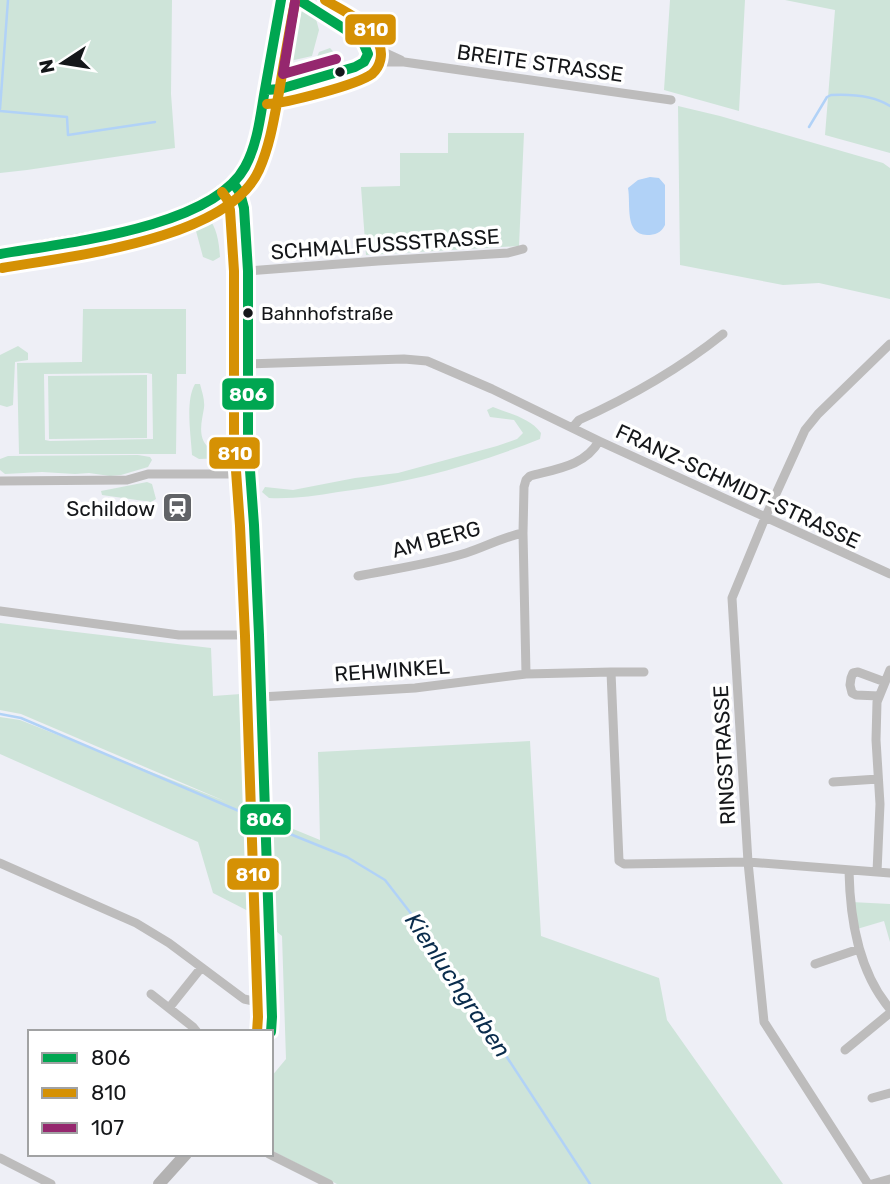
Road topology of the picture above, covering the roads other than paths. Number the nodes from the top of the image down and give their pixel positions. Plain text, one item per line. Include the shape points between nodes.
1 (281, 0) edge
2 (299, 0) edge
3 (364, 43) junction
4 (404, 61) junction
5 (364, 62) junction
6 (265, 90) junction
7 (671, 100) dead end
8 (234, 184) junction
9 (523, 249) dead end
10 (0, 254) edge
11 (248, 271) junction
12 (723, 334) dead end
13 (890, 344) edge
14 (248, 363) junction
15 (573, 427) junction
16 (599, 441) junction
17 (250, 474) junction
18 (0, 481) edge
19 (765, 518) junction
20 (523, 533) junction
21 (890, 575) edge
22 (358, 576) dead end
23 (0, 611) edge
24 (259, 635) junction
25 (890, 670) edge
26 (611, 672) junction
27 (644, 672) dead end
28 (526, 674) junction
29 (885, 682) junction
30 (879, 696) junction
31 (261, 697) junction
32 (878, 779) junction
33 (833, 782) dead end
34 (748, 862) junction
35 (0, 863) edge
36 (849, 870) junction
37 (877, 872) junction
38 (890, 873) edge
39 (859, 949) junction
40 (815, 964) dead end
41 (201, 968) junction
42 (152, 994) dead end
43 (271, 1003) junction
44 (169, 1009) junction
45 (890, 1011) edge
46 (195, 1030) edge
47 (271, 1030) edge
48 (845, 1050) dead end
49 (890, 1093) edge
50 (872, 1098) dead end
51 (184, 1156) edge
52 (273, 1156) edge
53 (0, 1158) edge
54 (890, 1179) edge
55 (51, 1184) edge
56 (159, 1184) edge
57 (329, 1184) edge
58 (870, 1184) edge

1 - 6 main road
2 - 3 street, BREITE STRASSE
3 - 4 street, BREITE STRASSE
3 - 5 street via 368,54
4 - 5 street, BREITE STRASSE
4 - 7 street, BREITE STRASSE
5 - 6 street, BREITE STRASSE
6 - 8 main road via 256,139
8 - 10 main road via 208,201 146,227
8 - 11 street via 244,208
9 - 11 street, SCHMALFUSSSTRASSE
11 - 14 street
12 - 15 street, FRANZ-SCHMIDT-STRASSE via 650,384
13 - 19 street, RINGSTRASSE via 806,430
14 - 15 street, FRANZ-SCHMIDT-STRASSE via 427,361
14 - 17 street
15 - 16 street, FRANZ-SCHMIDT-STRASSE
16 - 19 street, FRANZ-SCHMIDT-STRASSE
16 - 20 street via 581,461 526,480
17 - 18 street
17 - 24 street
19 - 21 street, FRANZ-SCHMIDT-STRASSE
19 - 34 street, RINGSTRASSE via 732,598
20 - 22 street, AM BERG via 434,562
20 - 28 street
23 - 24 street via 179,635
24 - 31 street
25 - 29 street
26 - 27 street, REHWINKEL
26 - 28 street, REHWINKEL
26 - 34 street via 619,861
28 - 31 street, REHWINKEL via 415,688
29 - 30 street
29 - 30 street via 853,673 852,693
30 - 32 street
31 - 43 street
32 - 33 street
32 - 37 street
34 - 36 street
34 - 58 street, RINGSTRASSE via 764,1022
35 - 41 street via 136,923
36 - 37 street
36 - 39 street
37 - 38 street
39 - 40 street
39 - 45 street
41 - 43 street via 244,999
41 - 44 street
42 - 44 street
43 - 47 street
44 - 46 street
45 - 48 street
49 - 50 street
51 - 56 street
52 - 57 street
53 - 55 street
54 - 58 street

